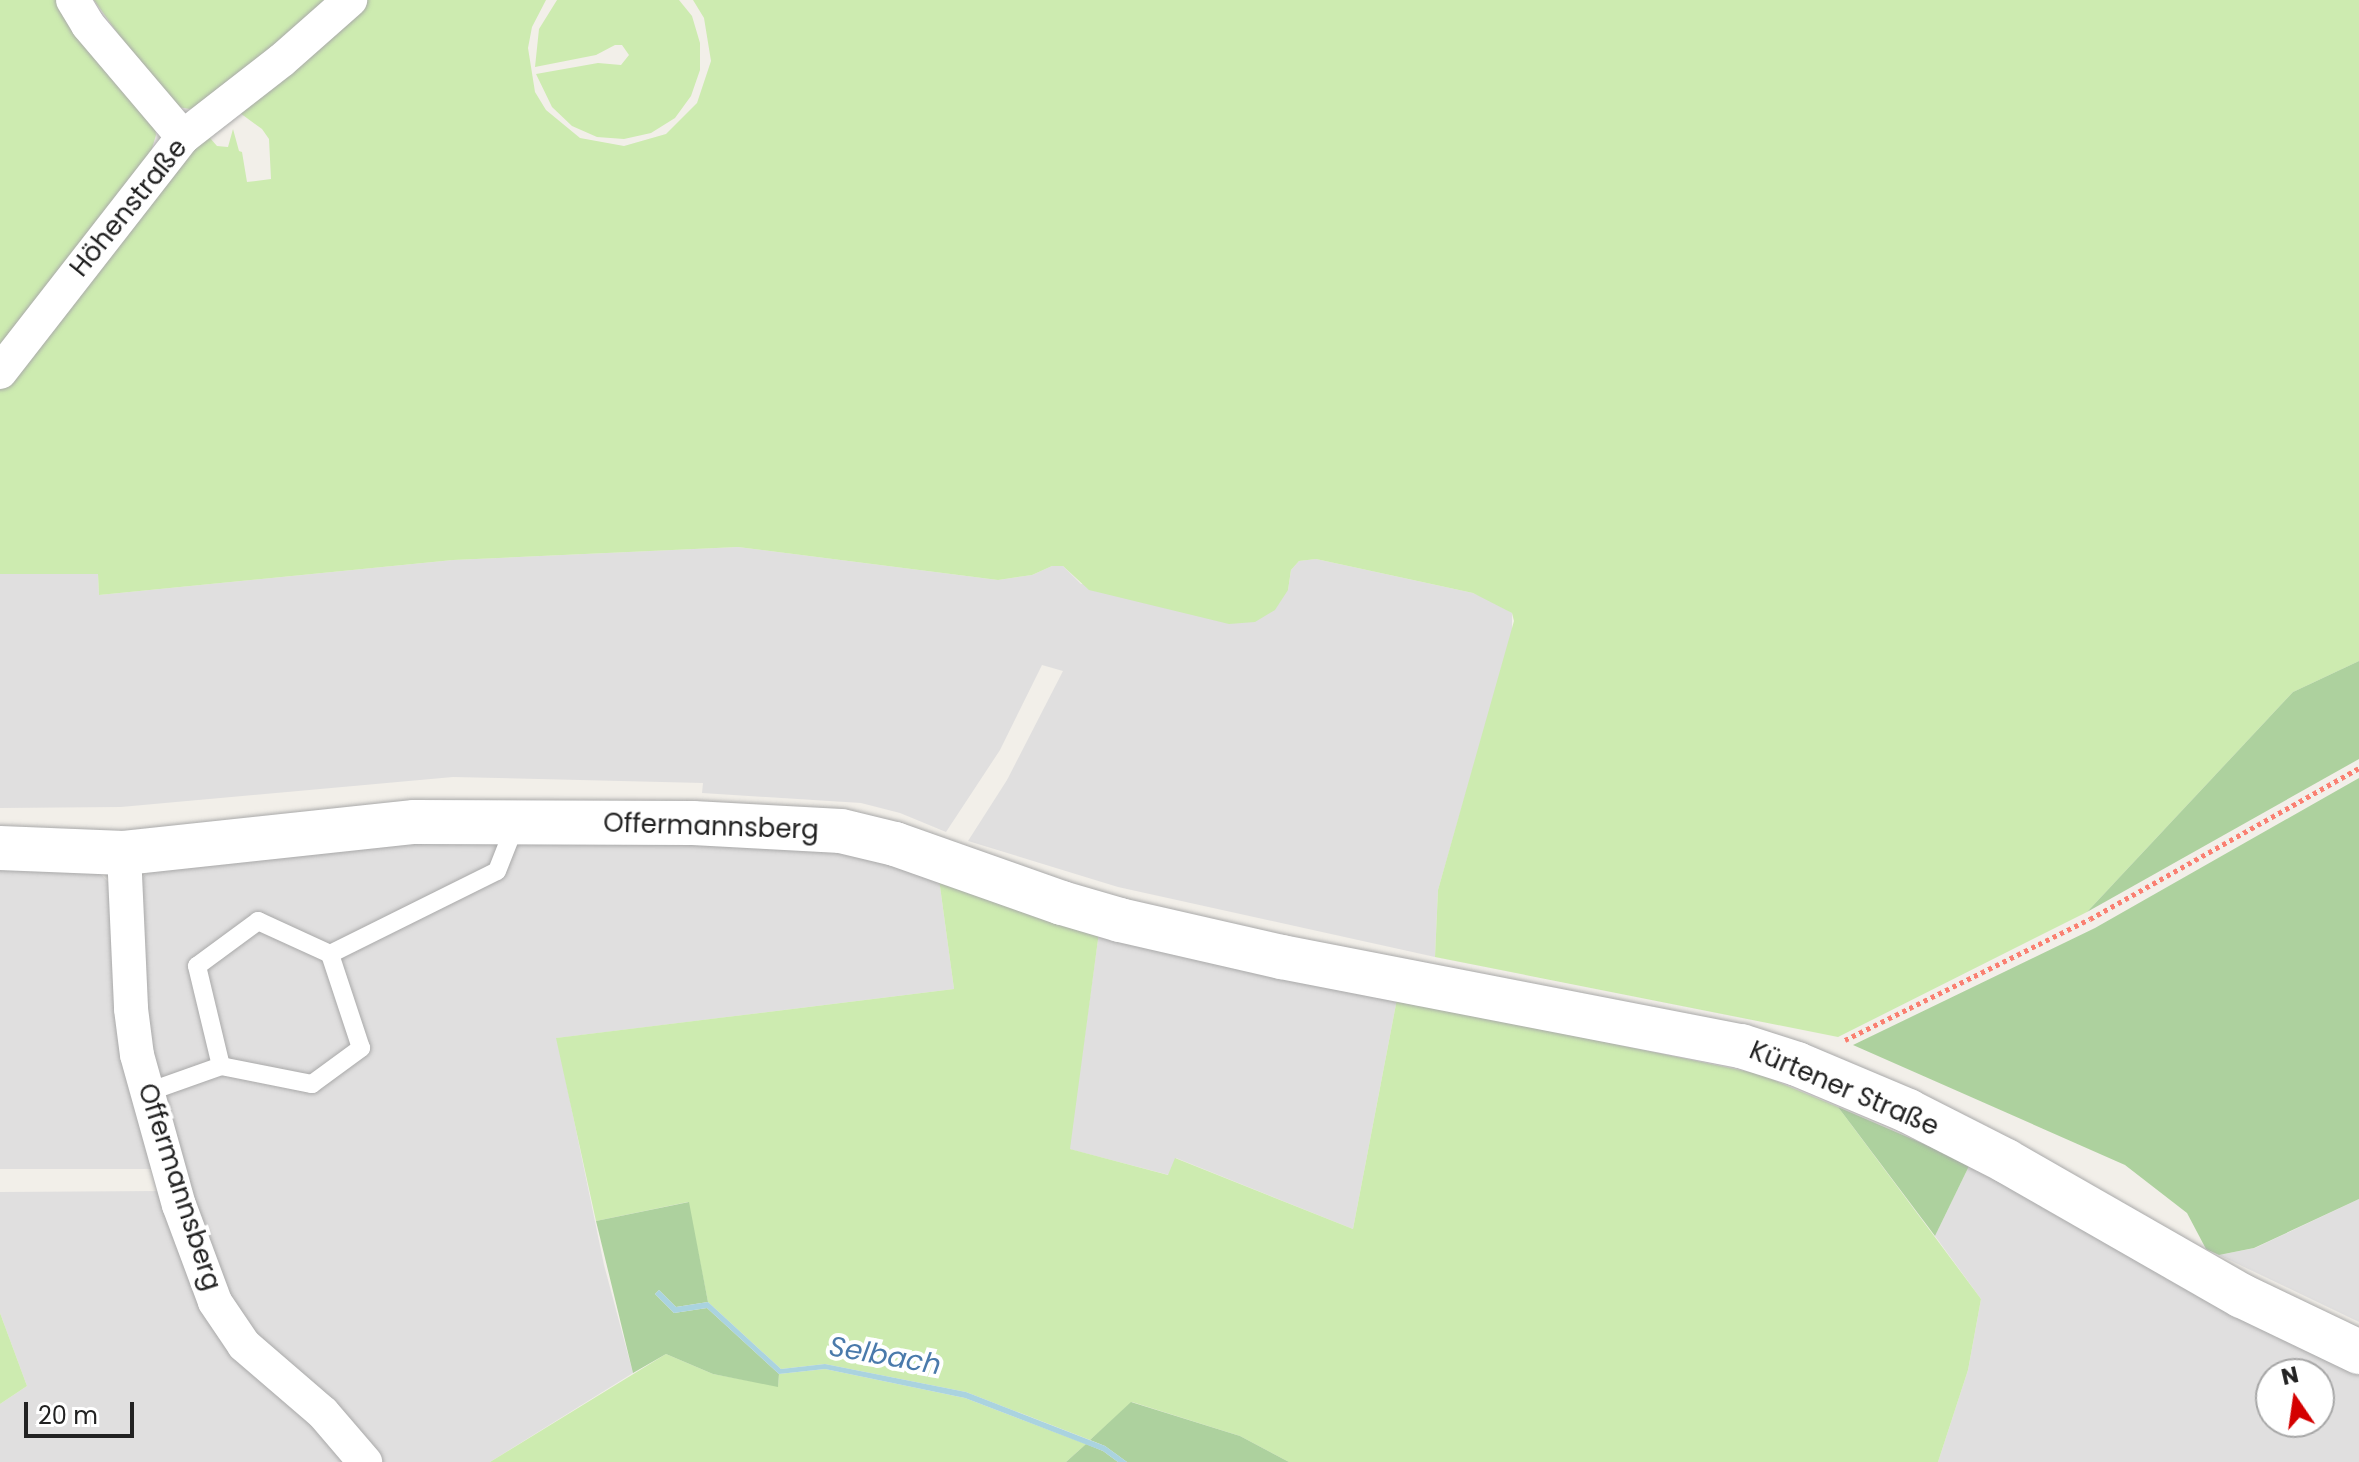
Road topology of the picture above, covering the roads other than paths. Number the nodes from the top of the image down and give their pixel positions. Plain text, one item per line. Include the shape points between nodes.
1 (73, 0) edge
2 (350, 0) edge
3 (183, 137) junction
4 (0, 372) edge
5 (516, 823) junction
6 (0, 848) edge
7 (124, 853) junction
8 (330, 954) junction
9 (1282, 957) joint
10 (221, 1066) junction
11 (148, 1092) junction
12 (2359, 1352) edge
13 (365, 1462) edge

1 - 3 street
2 - 3 street, Höhenstraße
3 - 4 street, Höhenstraße
5 - 7 street, Offermannsberg via 414,822
5 - 8 lane via 497,871
5 - 9 street, Offermannsberg via 693,823 841,831 895,844 1062,903
6 - 7 street, Offermannsberg
7 - 11 street, Offermannsberg via 131,1009
8 - 10 lane via 361,1048 312,1084
8 - 10 lane via 258,921 197,966
9 - 12 street, Kürtener Straße via 1741,1046 1797,1064 1908,1111 2006,1161 2242,1296
10 - 11 lane
11 - 13 street, Offermannsberg via 179,1205 215,1302 244,1345 323,1413

